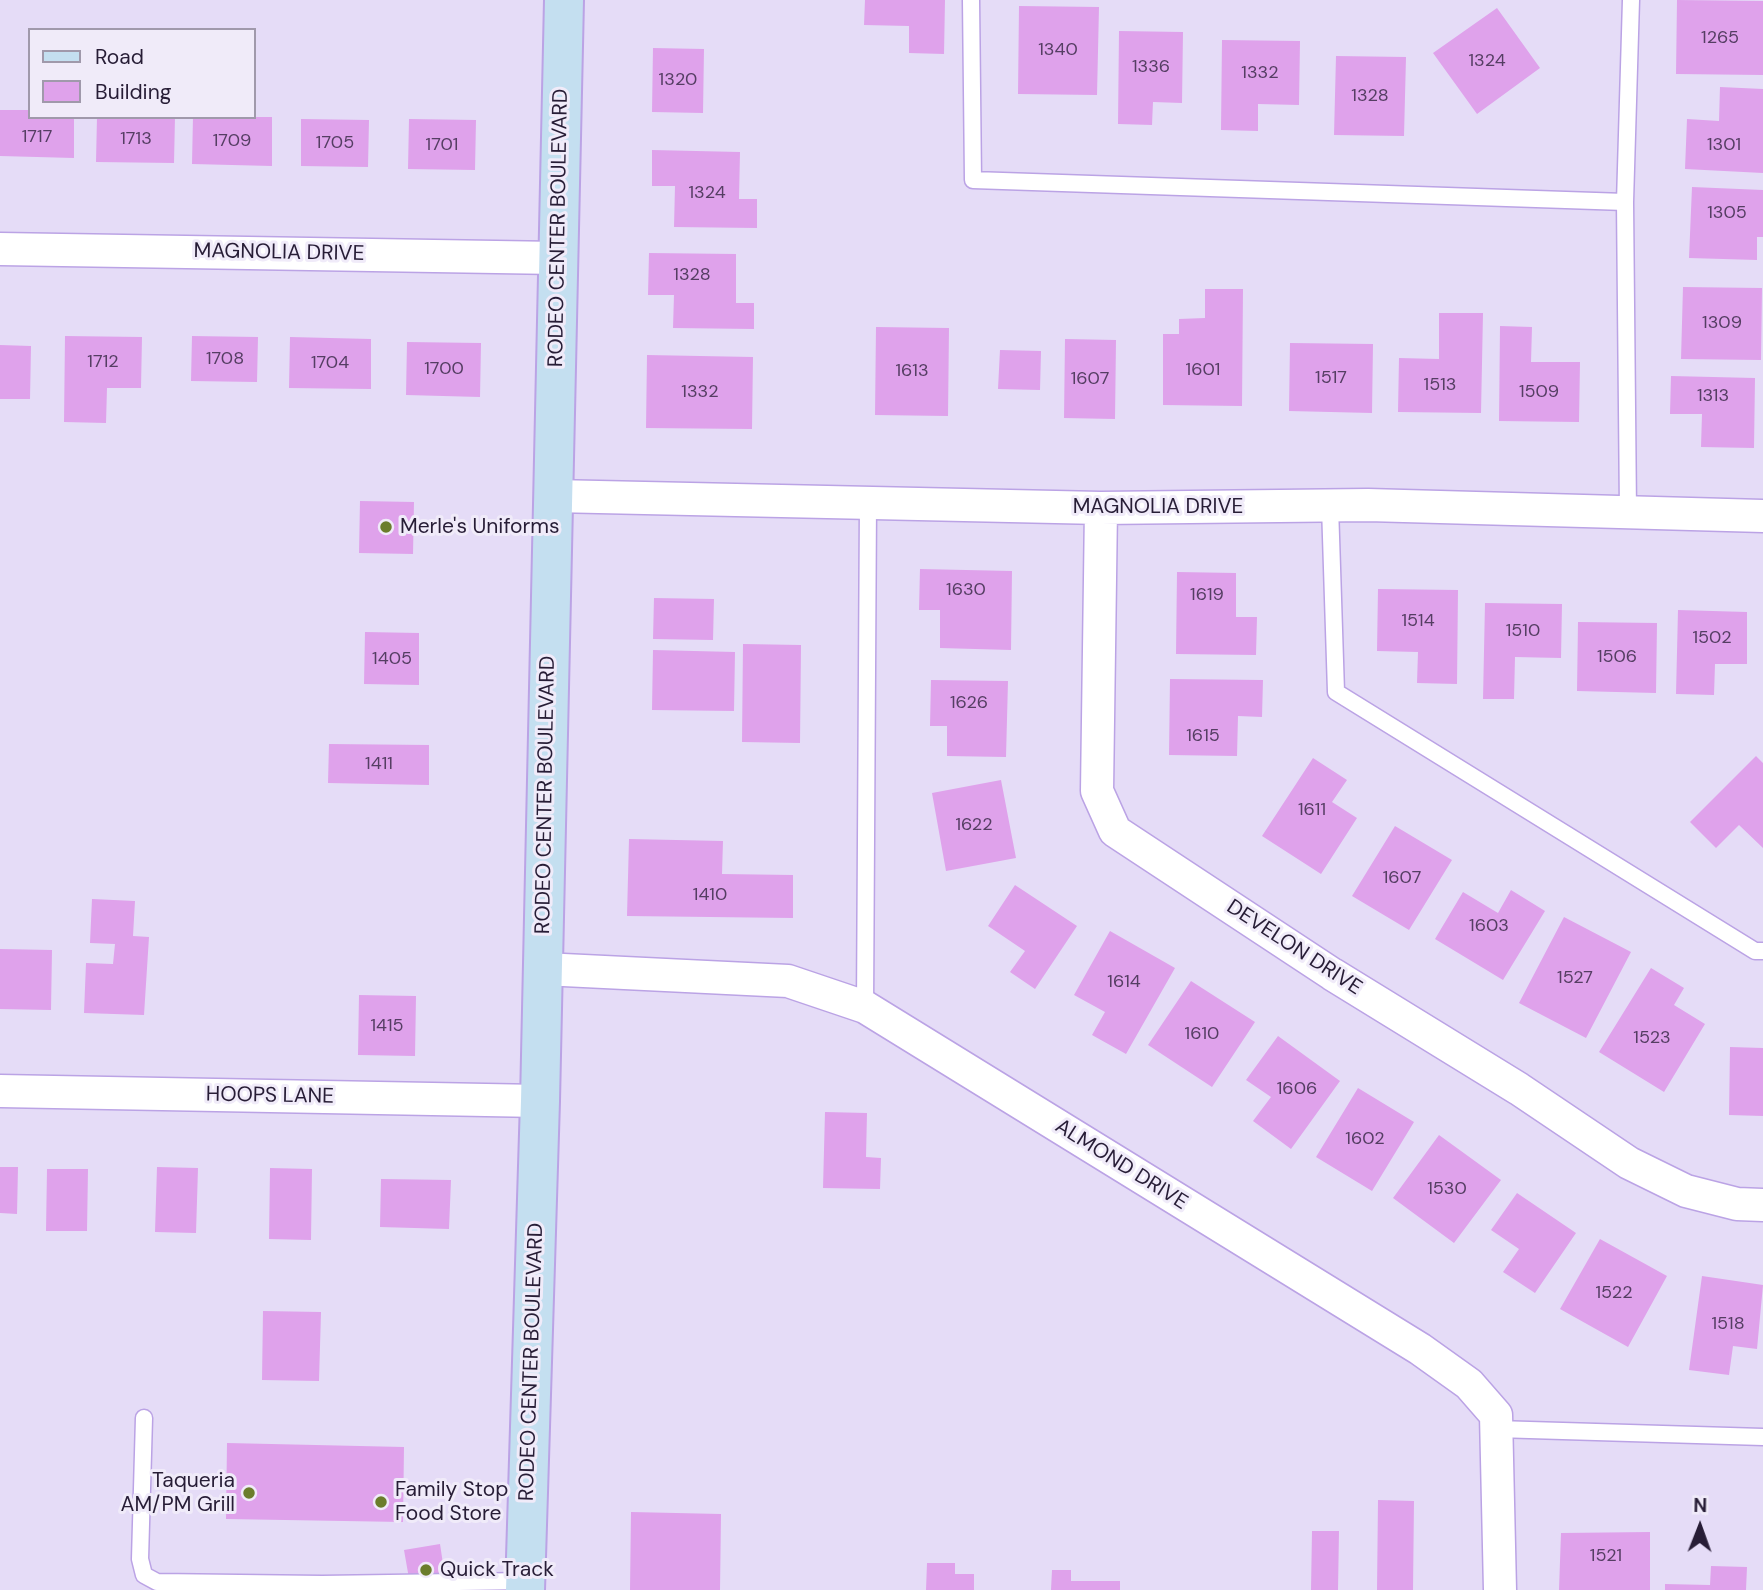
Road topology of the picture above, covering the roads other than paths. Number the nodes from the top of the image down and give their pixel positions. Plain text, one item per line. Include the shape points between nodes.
1 (564, 0) edge
2 (971, 0) edge
3 (1631, 0) edge
4 (1625, 202) junction
5 (0, 249) edge
6 (558, 258) junction
7 (553, 496) junction
8 (868, 503) junction
9 (1330, 506) junction
10 (1101, 508) junction
11 (1628, 512) junction
12 (1763, 516) edge
13 (1763, 951) edge
14 (543, 969) junction
15 (865, 1007) junction
16 (0, 1091) edge
17 (540, 1101) junction
18 (1763, 1205) edge
19 (144, 1418) dead end
20 (1496, 1430) junction
21 (1763, 1437) edge
22 (525, 1586) edge
23 (322, 1587) edge
24 (1500, 1590) edge

1 - 6 main road, RODEO CENTER BOULEVARD
2 - 4 lane via 972,180
3 - 4 lane
4 - 11 lane
5 - 6 street, MAGNOLIA DRIVE
6 - 7 main road, RODEO CENTER BOULEVARD
7 - 8 street, MAGNOLIA DRIVE
7 - 14 main road, RODEO CENTER BOULEVARD
8 - 10 street, MAGNOLIA DRIVE
8 - 15 lane
9 - 10 street, MAGNOLIA DRIVE
9 - 11 street, MAGNOLIA DRIVE
9 - 13 lane via 1336,692 1755,951
10 - 18 street, DEVELON DRIVE via 1097,792 1115,831 1629,1163 1686,1191 1737,1204
11 - 12 street, MAGNOLIA DRIVE
14 - 15 street, ALMOND DRIVE via 788,981
14 - 17 main road, RODEO CENTER BOULEVARD
15 - 20 street, ALMOND DRIVE via 1420,1349 1469,1384 1496,1415
16 - 17 street, HOOPS LANE
17 - 22 main road, RODEO CENTER BOULEVARD
19 - 23 lane via 140,1559 144,1576 157,1581
20 - 21 lane
20 - 24 street, ALMOND DRIVE
22 - 23 lane

